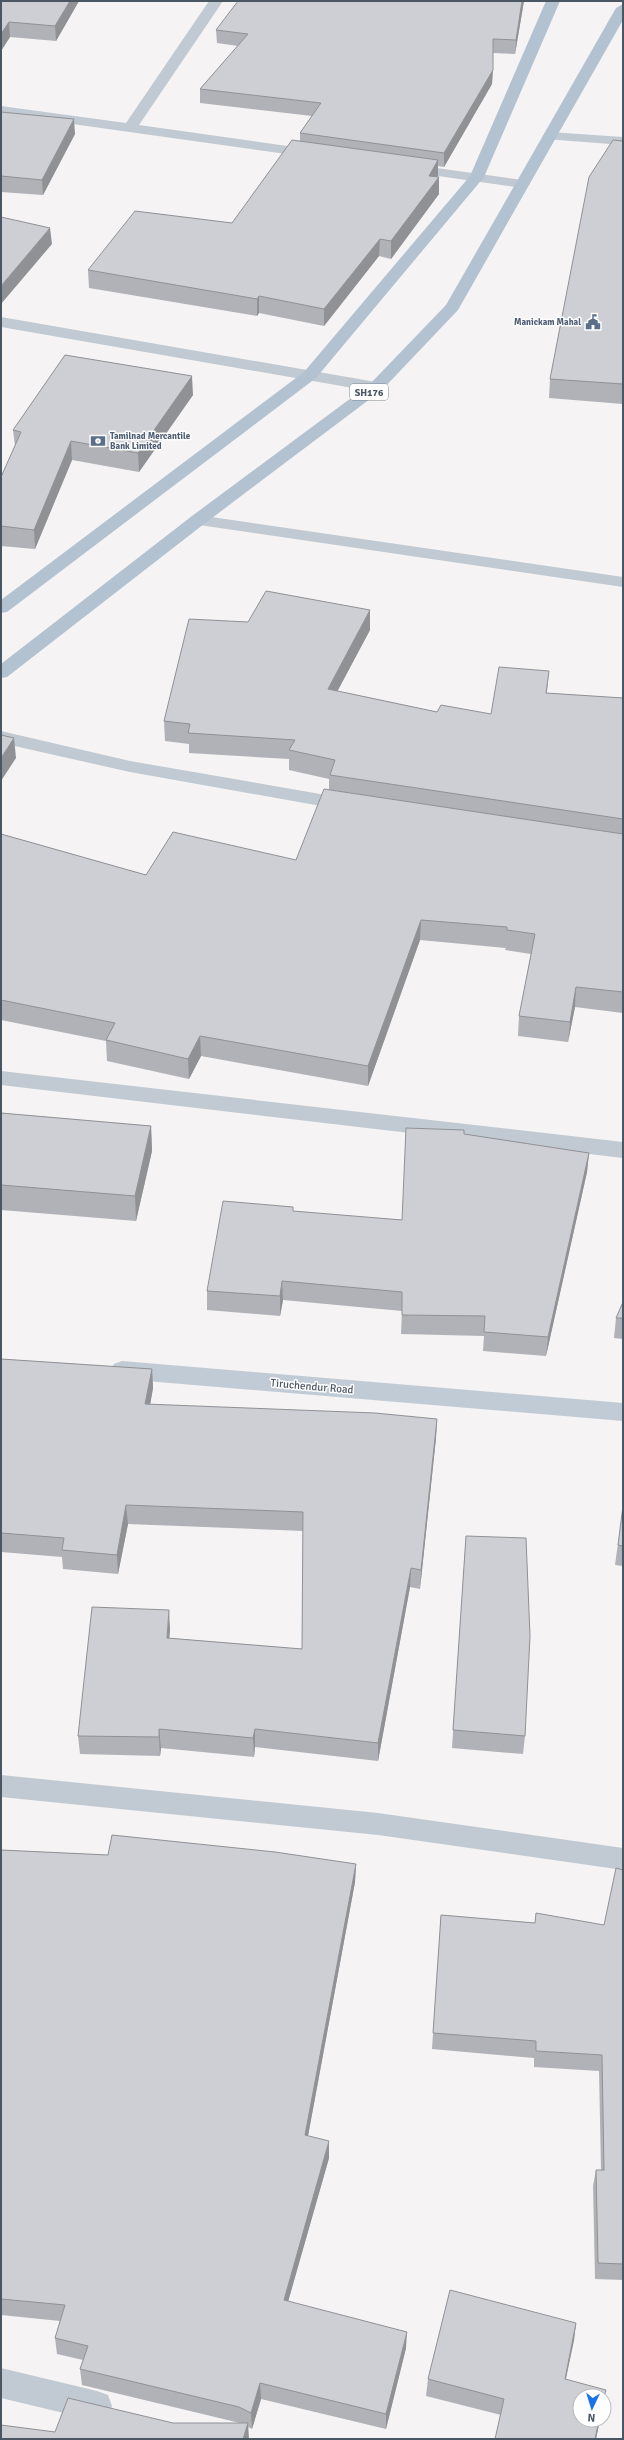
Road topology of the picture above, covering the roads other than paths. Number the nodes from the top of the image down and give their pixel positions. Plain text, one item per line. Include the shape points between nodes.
1 (216, 1) edge
2 (553, 1) edge
3 (623, 8) edge
4 (1, 110) edge
5 (130, 128) junction
6 (550, 136) junction
7 (623, 141) edge
8 (327, 156) edge
9 (390, 165) edge
10 (477, 177) junction
11 (523, 184) junction
12 (1, 322) edge
13 (310, 376) junction
14 (376, 387) junction
15 (198, 520) junction
16 (623, 582) edge
17 (1, 608) edge
18 (1, 673) edge
19 (1, 737) edge
20 (366, 808) edge
21 (1, 1078) edge
22 (623, 1150) edge
23 (103, 1368) edge
24 (623, 1412) edge
25 (1, 1786) edge
26 (623, 1859) edge
27 (1, 2383) edge
28 (124, 2412) edge

1 - 5 street
2 - 10 main road
3 - 6 main road, SH176
4 - 5 street
5 - 8 street
6 - 7 street
6 - 11 main road, SH176
9 - 10 street
10 - 11 street
10 - 13 main road
11 - 14 main road, SH176 via 452,307
12 - 13 street
13 - 14 street
13 - 17 main road
14 - 15 main road, SH176
15 - 16 street
15 - 18 main road, SH176
19 - 20 street via 63,753 250,789
21 - 22 street
23 - 24 main road, Tiruchendur Road
25 - 26 street via 378,1824
27 - 28 street

